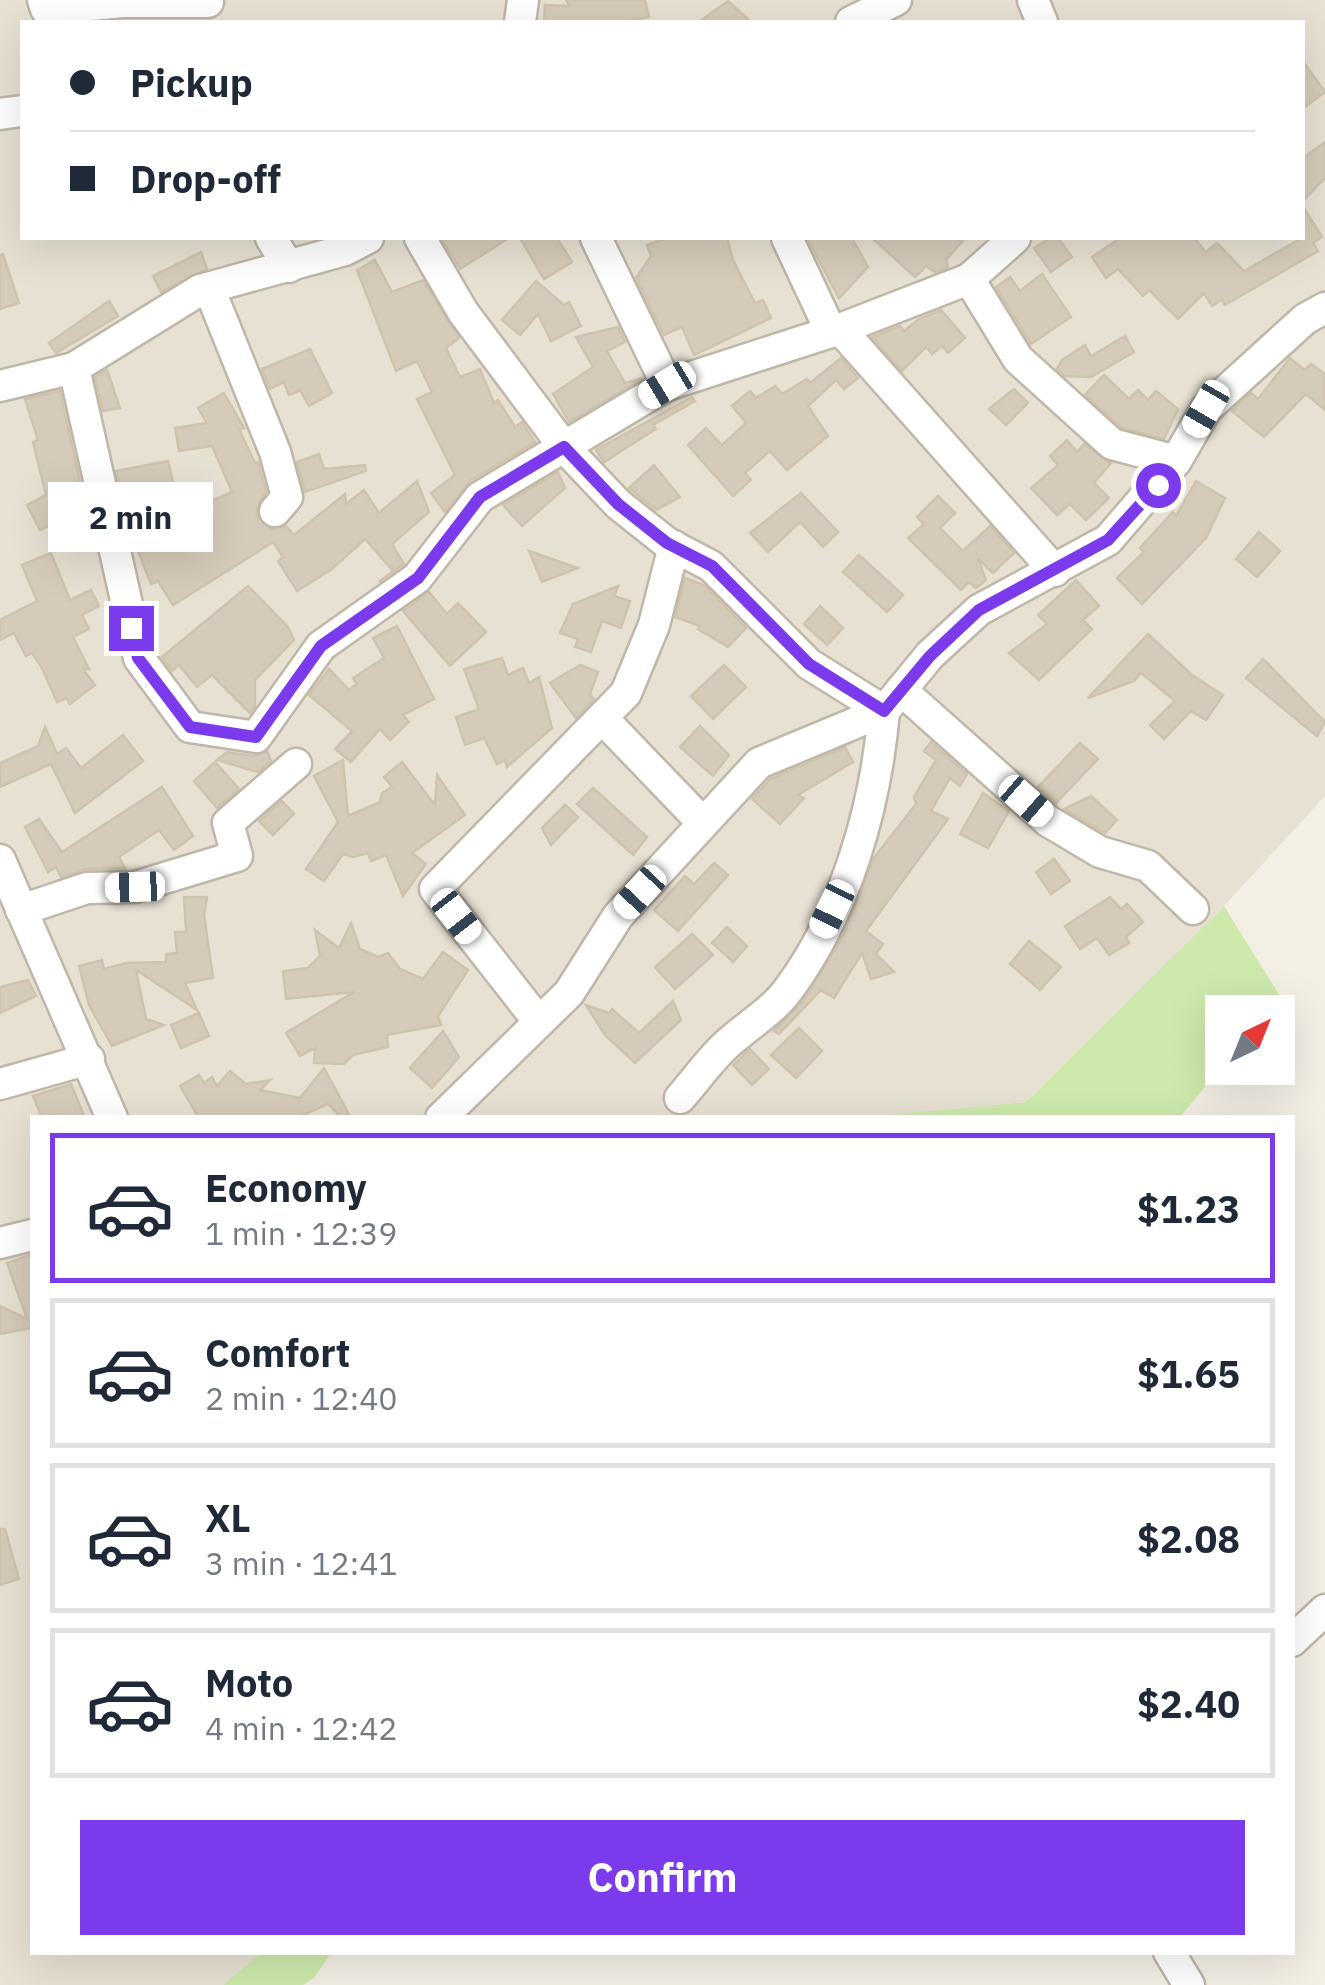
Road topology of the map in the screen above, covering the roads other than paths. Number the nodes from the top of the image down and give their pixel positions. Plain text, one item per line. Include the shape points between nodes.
1 (43, 0) edge
2 (896, 0) edge
3 (208, 2) edge
4 (855, 20) edge
5 (271, 240) edge
6 (362, 240) edge
7 (421, 240) edge
8 (597, 240) edge
9 (788, 240) edge
10 (1013, 240) edge
11 (288, 267) junction
12 (969, 279) junction
13 (209, 288) junction
14 (1325, 308) edge
15 (835, 330) junction
16 (74, 368) junction
17 (667, 385) junction
18 (0, 386) edge
19 (564, 447) junction
20 (1176, 461) junction
21 (276, 511) dead end
22 (674, 546) junction
23 (1055, 571) junction
24 (892, 700) junction
25 (604, 719) junction
26 (256, 737) junction
27 (703, 823) junction
28 (0, 860) edge
29 (1194, 909) dead end
30 (21, 910) junction
31 (539, 1022) junction
32 (90, 1060) junction
33 (0, 1084) edge
34 (680, 1098) dead end
35 (111, 1115) edge
36 (443, 1115) edge
37 (30, 1236) edge
38 (0, 1243) edge
39 (1325, 1610) edge
40 (1295, 1638) edge
41 (1172, 1955) edge
42 (1188, 1985) edge

1 - 3 street via 46,9
2 - 4 street
5 - 11 street
6 - 11 street
7 - 19 street via 463,312
8 - 17 street
9 - 15 street
10 - 12 street
11 - 13 street
12 - 15 street
12 - 20 street via 1018,359 1112,444
13 - 16 street
13 - 21 street via 275,452 287,496
14 - 20 street via 1206,409
15 - 17 street
15 - 23 street
16 - 18 street
16 - 26 street via 138,658 190,727
17 - 19 street
19 - 22 street via 618,504
19 - 26 street via 480,497 418,578 321,646
20 - 23 street via 1108,540
22 - 24 street via 712,566 809,664
22 - 25 street via 654,625 626,693
23 - 24 street via 979,610
24 - 27 street via 759,763
24 - 29 street via 1048,821 1100,852 1148,866
24 - 34 street via 852,860 817,940 787,992 723,1048
25 - 27 street
25 - 31 street via 436,889
26 - 30 street via 304,767 228,823 237,856 135,887 88,888
27 - 31 street via 618,916 570,993
28 - 30 street
30 - 32 street
31 - 36 street
32 - 33 street
32 - 35 street
37 - 38 street
39 - 40 street
41 - 42 street

